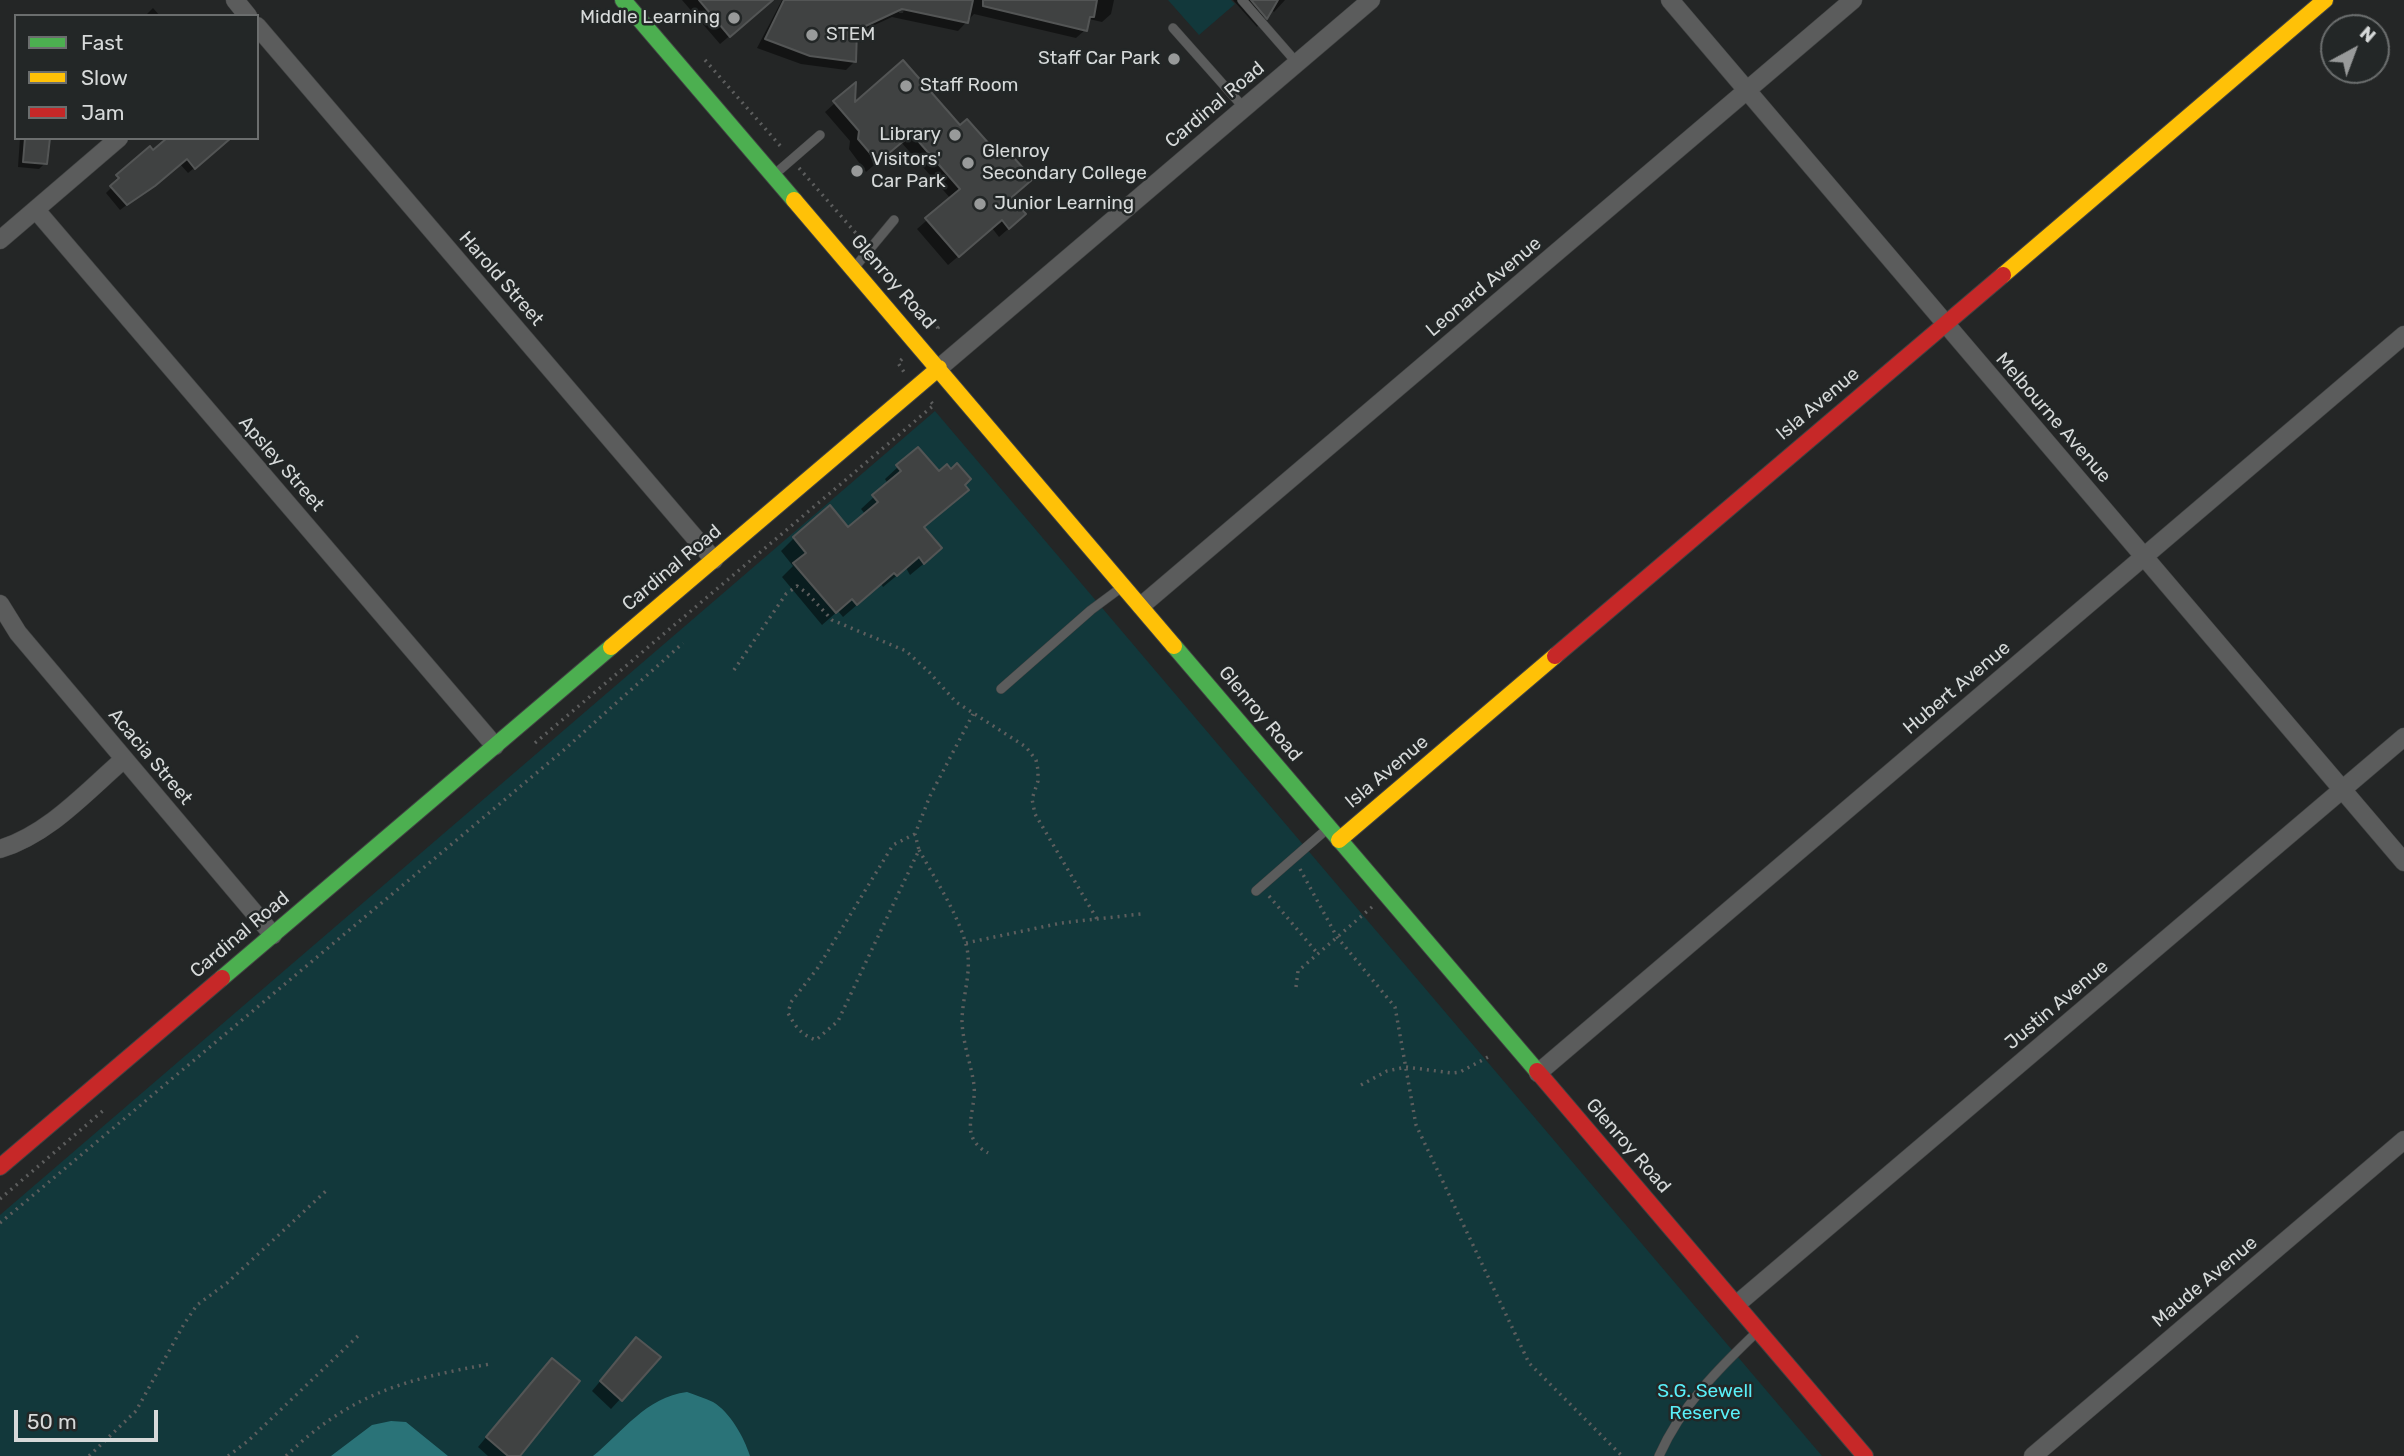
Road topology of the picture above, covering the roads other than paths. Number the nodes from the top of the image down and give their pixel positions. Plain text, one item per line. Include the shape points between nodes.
1 (235, 0) edge
2 (623, 0) edge
3 (1242, 0) edge
4 (1371, 0) edge
5 (1670, 0) edge
6 (1853, 0) edge
7 (2325, 0) edge
8 (246, 14) edge
9 (259, 28) edge
10 (1173, 28) dead end
11 (1297, 63) junction
12 (1747, 91) junction
13 (1244, 108) junction
14 (820, 135) dead end
15 (117, 140) edge
16 (774, 175) junction
17 (36, 210) junction
18 (894, 220) dead end
19 (0, 240) edge
20 (853, 268) junction
21 (1945, 324) junction
22 (2404, 335) edge
23 (939, 368) junction
24 (2144, 556) junction
25 (714, 560) junction
26 (1123, 586) junction
27 (0, 604) edge
28 (1142, 606) junction
29 (1001, 689) dead end
30 (2404, 737) edge
31 (495, 746) junction
32 (124, 759) junction
33 (2342, 789) junction
34 (1334, 834) junction
35 (0, 849) edge
36 (2404, 862) edge
37 (1259, 889) road end
38 (274, 934) junction
39 (1538, 1073) junction
40 (2404, 1140) edge
41 (0, 1167) edge
42 (1737, 1304) junction
43 (1759, 1330) junction
44 (1659, 1456) edge
45 (1865, 1456) edge
46 (2033, 1456) edge

1 - 8 street
2 - 16 street, Glenroy Road
3 - 11 lane
4 - 11 street, Cardinal Road
5 - 12 street, Melbourne Avenue
6 - 12 street, Leonard Avenue
7 - 21 street, Isla Avenue
9 - 25 street, Harold Street
10 - 13 lane
11 - 13 street, Cardinal Road
12 - 21 street, Melbourne Avenue
12 - 28 street, Leonard Avenue
13 - 23 street, Cardinal Road
14 - 16 lane
15 - 17 street
16 - 20 street, Glenroy Road
17 - 19 street
17 - 31 street, Apsley Street
18 - 20 lane
20 - 23 street, Glenroy Road
21 - 24 street, Melbourne Avenue
21 - 34 street, Isla Avenue
22 - 24 street, Hubert Avenue
23 - 25 street, Cardinal Road
23 - 26 street, Glenroy Road
24 - 33 street, Melbourne Avenue
24 - 39 street, Hubert Avenue
25 - 31 street, Cardinal Road
26 - 28 street, Glenroy Road
26 - 29 lane
27 - 32 street, Acacia Street via 18,633
28 - 34 street, Glenroy Road
30 - 33 street, Justin Avenue
31 - 38 street, Cardinal Road
32 - 35 street via 45,827
32 - 38 street, Acacia Street
33 - 36 street, Melbourne Avenue
33 - 42 street, Justin Avenue
34 - 37 lane via 1294,858
34 - 39 street, Glenroy Road
38 - 41 street, Cardinal Road
39 - 42 street, Glenroy Road
40 - 46 street, Maude Avenue
42 - 43 street, Glenroy Road
43 - 44 lane via 1695,1396
43 - 45 street, Glenroy Road

